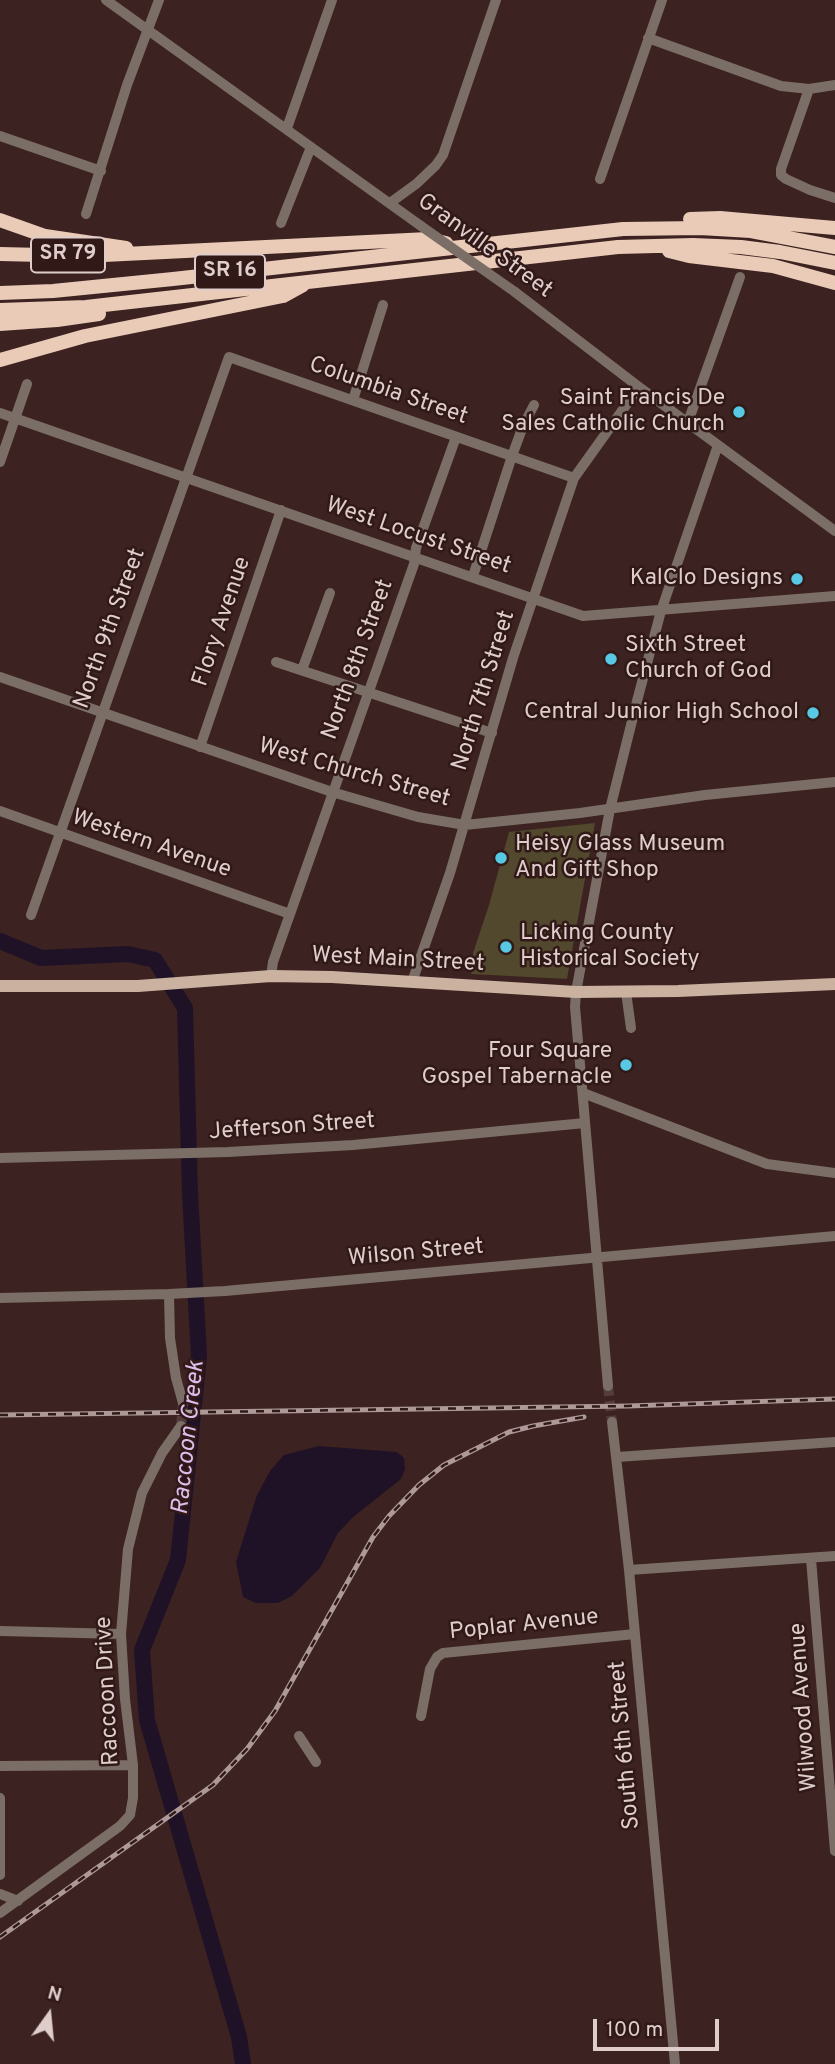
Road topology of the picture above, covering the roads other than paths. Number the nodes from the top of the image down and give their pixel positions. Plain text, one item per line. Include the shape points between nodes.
1 (106, 0) edge
2 (159, 0) edge
3 (332, 0) edge
4 (496, 0) edge
5 (662, 0) edge
6 (146, 30) junction
7 (648, 38) junction
8 (835, 85) edge
9 (810, 89) junction
10 (287, 128) junction
11 (0, 136) edge
12 (311, 147) junction
13 (100, 171) junction
14 (600, 179) dead end
15 (835, 198) edge
16 (390, 203) junction
17 (86, 214) dead end
18 (0, 220) edge
19 (281, 223) dead end
20 (835, 228) edge
21 (623, 229) junction
22 (459, 246) junction
23 (651, 246) junction
24 (835, 247) edge
25 (136, 253) junction
26 (0, 254) edge
27 (835, 263) edge
28 (740, 277) dead end
29 (313, 280) junction
30 (835, 283) edge
31 (0, 293) edge
32 (132, 302) junction
33 (383, 304) dead end
34 (0, 310) edge
35 (0, 324) edge
36 (229, 357) joint
37 (0, 360) edge
38 (27, 384) dead end
39 (639, 387) junction
40 (353, 400) junction
41 (534, 405) dead end
42 (0, 413) edge
43 (16, 418) junction
44 (688, 422) junction
45 (456, 437) junction
46 (718, 445) junction
47 (512, 456) junction
48 (0, 462) edge
49 (185, 476) junction
50 (575, 478) junction
51 (282, 510) junction
52 (835, 530) edge
53 (415, 557) junction
54 (472, 576) junction
55 (330, 593) dead end
56 (835, 596) edge
57 (534, 597) junction
58 (660, 611) junction
59 (276, 662) dead end
60 (302, 670) junction
61 (0, 677) edge
62 (368, 692) junction
63 (102, 713) junction
64 (492, 733) junction
65 (200, 747) junction
66 (835, 782) edge
67 (332, 792) junction
68 (610, 809) junction
69 (0, 811) edge
70 (465, 825) junction
71 (59, 833) junction
72 (290, 914) junction
73 (32, 915) dead end
74 (271, 976) junction
75 (412, 982) junction
76 (835, 984) edge
77 (0, 986) edge
78 (576, 992) junction
79 (626, 992) junction
80 (631, 1028) dead end
81 (583, 1093) junction
82 (585, 1123) junction
83 (0, 1158) edge
84 (835, 1173) edge
85 (835, 1236) edge
86 (597, 1256) junction
87 (169, 1294) junction
88 (0, 1297) edge
89 (608, 1386) tunnel mouth
90 (183, 1403) tunnel mouth
91 (612, 1422) tunnel mouth
92 (181, 1426) tunnel mouth
93 (835, 1442) edge
94 (617, 1457) junction
95 (835, 1556) edge
96 (811, 1559) junction
97 (629, 1570) junction
98 (0, 1631) edge
99 (121, 1633) junction
100 (635, 1634) junction
101 (421, 1716) dead end
102 (299, 1736) dead end
103 (316, 1762) dead end
104 (133, 1765) junction
105 (0, 1766) edge
106 (0, 1798) edge
107 (834, 1838) edge
108 (835, 1852) edge
109 (0, 1875) edge
110 (0, 1894) edge
111 (18, 1901) junction
112 (0, 1913) edge
113 (675, 2064) edge

1 - 6 street, Granville Street
2 - 6 street
3 - 10 street
4 - 16 street via 443,155
5 - 7 street
6 - 10 street, Granville Street
6 - 13 street
7 - 9 street via 781,86
7 - 14 street
8 - 9 street
9 - 15 street via 782,175
10 - 12 street, Granville Street
11 - 13 street
12 - 16 street, Granville Street
12 - 19 street
13 - 17 street
16 - 39 street, Granville Street, bridge
18 - 25 highway via 45,236 120,246
20 - 21 highway via 720,218 645,220
21 - 22 highway, SR 16
21 - 24 highway, SR 16 via 751,232
22 - 25 highway, SR 79 via 428,239
22 - 31 highway, SR 16 via 136,283
23 - 27 highway, SR 16 via 741,247
23 - 29 highway, SR 16
23 - 30 highway via 689,256 773,266
25 - 26 highway, SR 79
28 - 44 street
29 - 32 highway, SR 16
29 - 37 highway via 282,296 85,336
32 - 34 highway, SR 16
32 - 35 highway via 96,316
33 - 40 street
36 - 40 street, Columbia Street
36 - 49 street, North 9th Street
38 - 43 street
39 - 44 street, Granville Street
39 - 50 street, North 7th Street
40 - 45 street, Columbia Street
41 - 47 street
42 - 43 street, West Locust Street
43 - 48 street
43 - 49 street, West Locust Street
44 - 46 street, Granville Street
45 - 47 street, Columbia Street
45 - 53 street, North 8th Street
46 - 52 street, Granville Street
46 - 58 street
47 - 50 street, Columbia Street
47 - 54 street
49 - 51 street, West Locust Street
49 - 63 street, North 9th Street
50 - 57 street, North 7th Street
51 - 53 street, West Locust Street
51 - 65 street, Flory Avenue
53 - 54 street, West Locust Street
53 - 62 street, North 8th Street
54 - 57 street, West Locust Street
55 - 60 street
56 - 58 street, West Locust Street
57 - 58 street, West Locust Street via 583,616
57 - 64 street, North 7th Street
58 - 68 street
59 - 60 street
60 - 62 street
61 - 63 street, West Church Street
62 - 64 street
62 - 67 street, North 8th Street
63 - 65 street, West Church Street
63 - 71 street, North 9th Street
64 - 70 street, North 7th Street
65 - 67 street, West Church Street
66 - 68 street, West Church Street
67 - 70 street, West Church Street via 418,817
67 - 72 street, North 8th Street
68 - 70 street, West Church Street
68 - 78 street
69 - 71 street, Western Avenue
70 - 75 street, North 7th Street
71 - 72 street, Western Avenue
71 - 73 street, North 9th Street
72 - 74 street, North 8th Street
74 - 75 main road, West Main Street
74 - 77 main road, West Main Street via 138,986
75 - 78 main road, West Main Street
76 - 79 main road, West Main Street
78 - 79 main road, West Main Street
78 - 81 street
79 - 80 street
81 - 82 street
81 - 84 street via 767,1164
82 - 83 street, Jefferson Street via 228,1152
82 - 86 street
85 - 86 street, Wilson Street
86 - 87 street, Wilson Street
86 - 89 street
87 - 88 street, Wilson Street
87 - 90 street via 170,1338
91 - 94 street, South 6th Street
92 - 99 street, Raccoon Drive via 153,1468 137,1509 128,1549
93 - 94 street
94 - 97 street, South 6th Street
95 - 96 street
96 - 97 street
96 - 107 street, Wilwood Avenue
97 - 100 street, South 6th Street
98 - 99 street
99 - 104 street, Raccoon Drive
100 - 101 street, Poplar Avenue via 443,1653 430,1669
100 - 113 street, South 6th Street
102 - 103 street
104 - 105 street
104 - 111 street, Raccoon Drive via 131,1815
106 - 109 street
107 - 108 street, Wilwood Avenue
110 - 111 street
111 - 112 street

